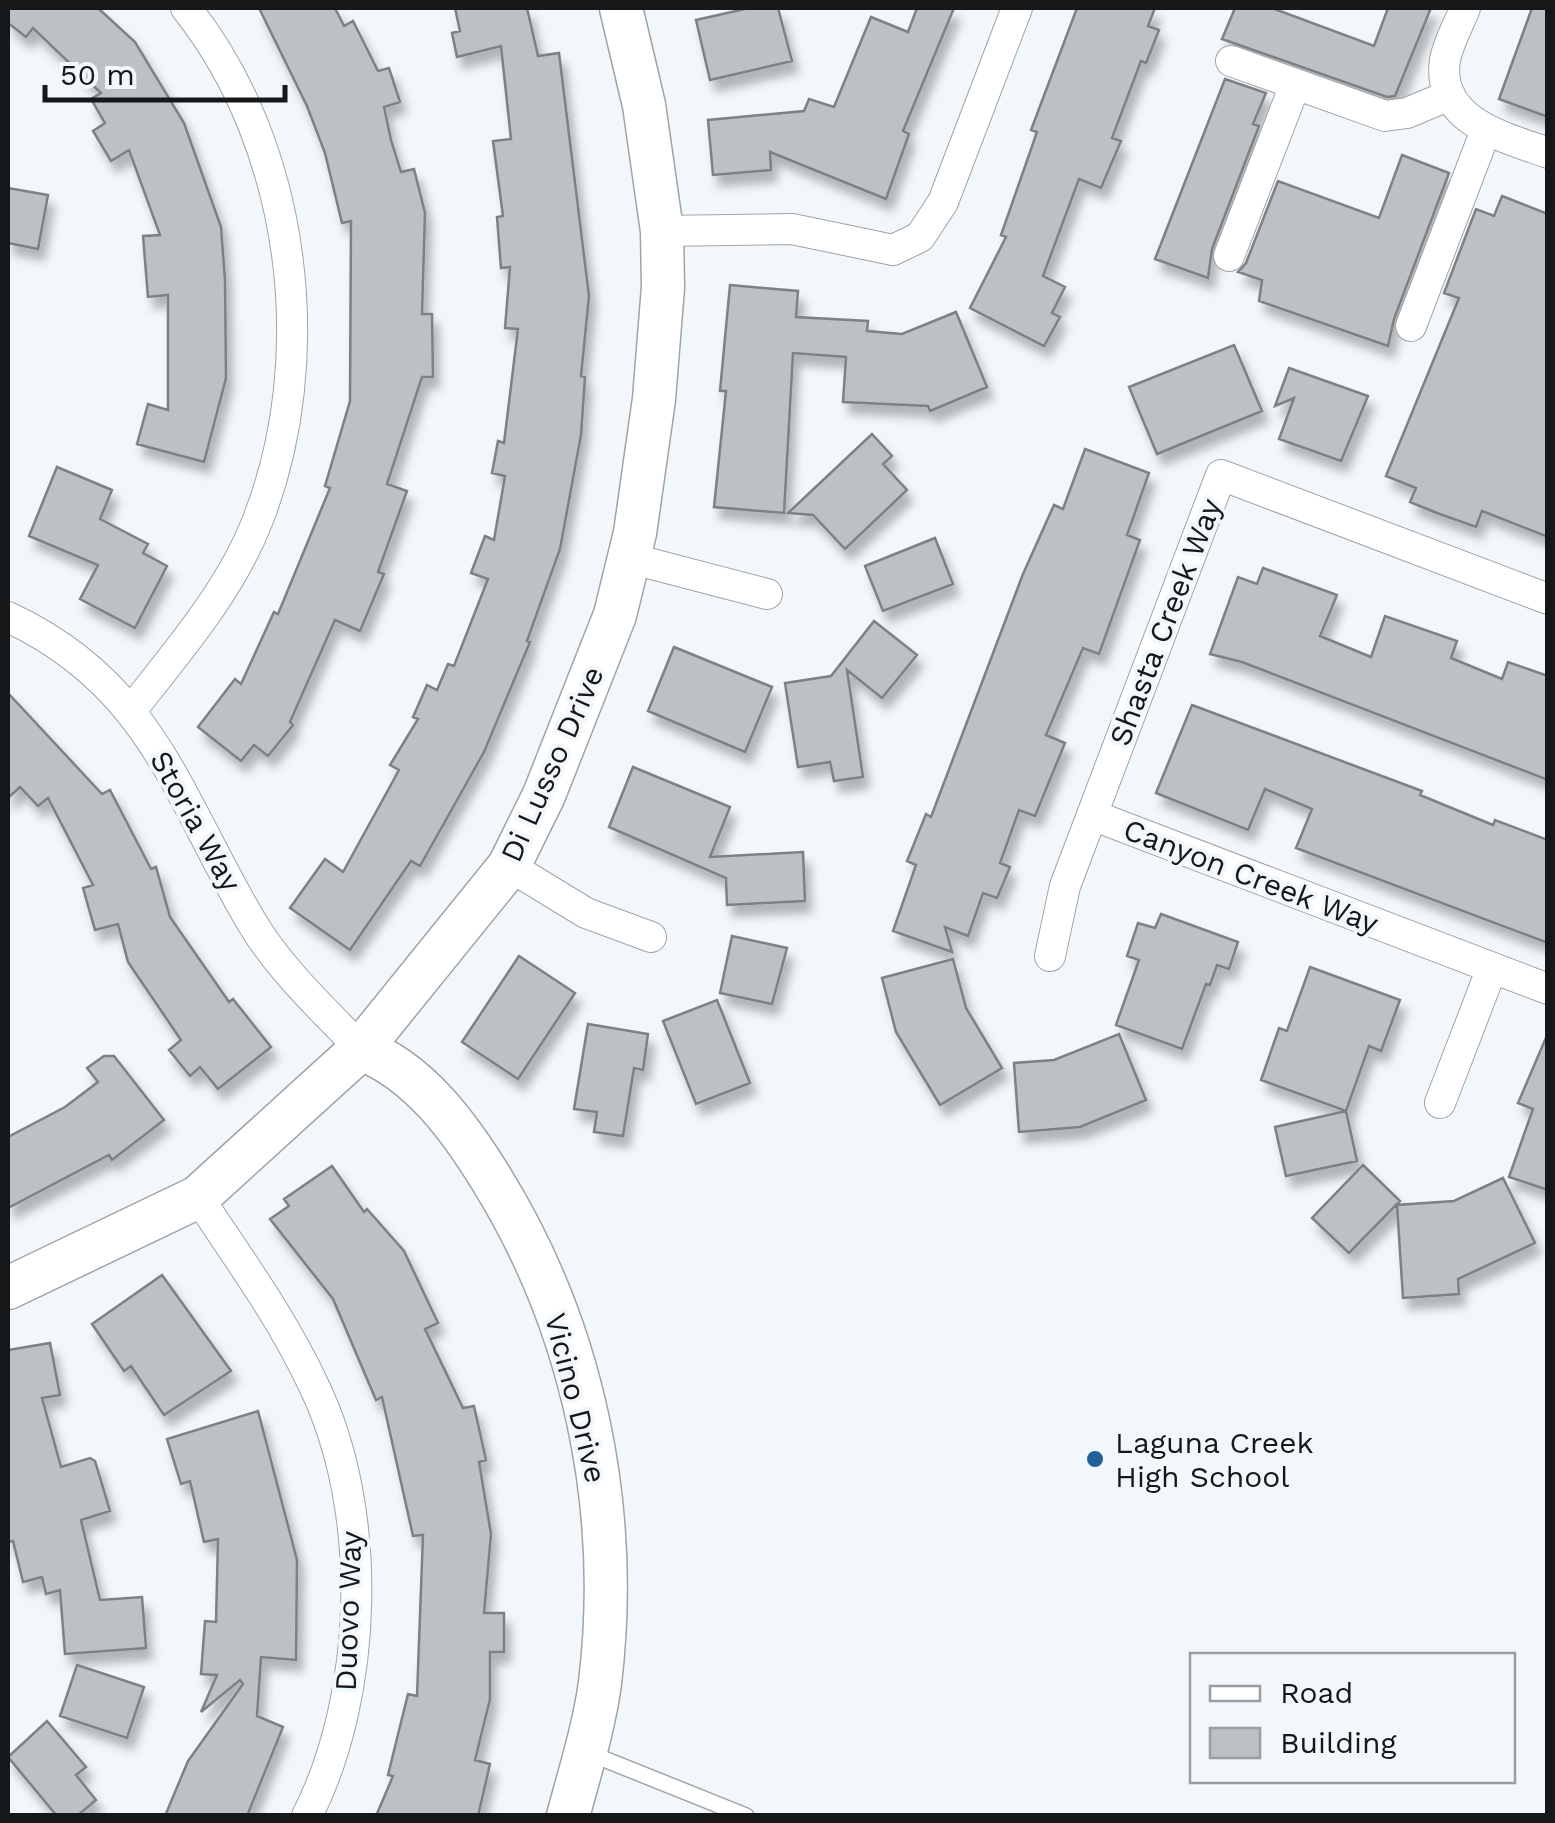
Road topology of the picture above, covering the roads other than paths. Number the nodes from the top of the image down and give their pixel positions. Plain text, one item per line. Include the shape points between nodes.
1 (186, 8) edge
2 (621, 8) edge
3 (1016, 8) edge
4 (1464, 8) edge
5 (1231, 60) dead end
6 (1295, 85) junction
7 (1450, 94) junction
8 (1486, 130) junction
9 (1548, 153) edge
10 (662, 231) junction
11 (1229, 256) dead end
12 (1410, 326) dead end
13 (628, 558) junction
14 (767, 594) dead end
15 (1548, 599) edge
16 (8, 617) edge
17 (130, 712) junction
18 (1092, 816) junction
19 (510, 866) junction
20 (651, 937) dead end
21 (1050, 956) dead end
22 (1492, 968) junction
23 (1548, 989) edge
24 (361, 1050) junction
25 (1440, 1103) dead end
26 (198, 1197) junction
27 (8, 1288) edge
28 (586, 1752) junction
29 (306, 1816) edge
30 (568, 1816) edge
31 (746, 1816) edge

1 - 17 street via 244,98 270,170 286,255 287,402 257,521 240,556 200,622
2 - 10 street, Di Lusso Drive via 644,105
3 - 10 street via 943,202 920,237 894,250 792,229
4 - 7 street via 1445,60
5 - 6 street
6 - 7 street via 1385,116
6 - 11 street
7 - 8 street
8 - 9 street
8 - 12 street
10 - 13 street, Di Lusso Drive via 654,398
13 - 14 street
13 - 19 street, Di Lusso Drive via 615,615
15 - 18 street, Shasta Creek Way via 1221,475
16 - 17 street, Storia Way via 43,634
17 - 24 street, Storia Way via 179,780 252,924
18 - 21 street, Canyon Creek Way via 1055,920
18 - 22 street, Canyon Creek Way
19 - 20 street via 586,913
19 - 24 street, Di Lusso Drive
22 - 23 street, Canyon Creek Way
22 - 25 street
24 - 26 street, Di Lusso Drive
24 - 28 street, Vicino Drive via 387,1060 422,1089 469,1142 511,1210 561,1322 600,1481 606,1562 599,1684
26 - 27 street, Di Lusso Drive
26 - 29 street, Duovo Way via 300,1358 328,1422 346,1488 355,1556 344,1714
28 - 30 street, Vicino Drive
28 - 31 lane

